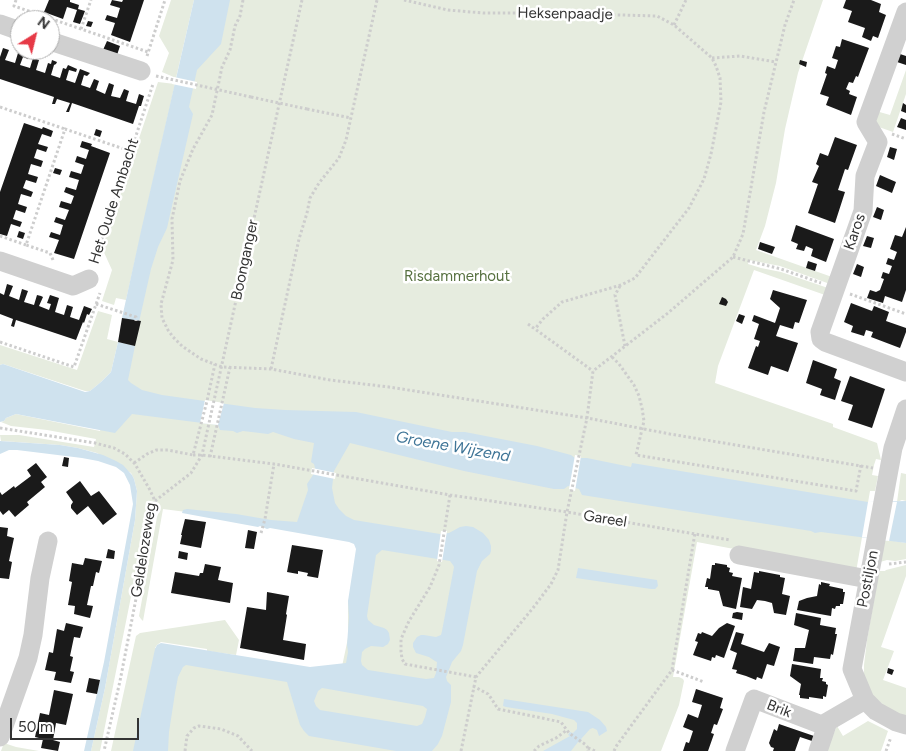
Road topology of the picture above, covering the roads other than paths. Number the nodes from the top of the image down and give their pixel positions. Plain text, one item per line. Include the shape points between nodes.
1 (906, 12) edge
2 (60, 44) edge
3 (148, 74) road end
4 (0, 260) edge
5 (96, 282) road end
6 (906, 372) edge
7 (906, 409) edge
8 (48, 541) dead end
9 (736, 548) road end
10 (868, 579) junction
11 (864, 700) junction
12 (828, 722) junction
13 (906, 725) edge
14 (0, 737) edge
15 (735, 751) edge
16 (818, 751) edge

1 - 6 street, Karos via 866,122 878,142 865,176 863,211 820,332 821,339 830,344
2 - 3 street
4 - 5 street, Het Oude Ambacht via 73,286
7 - 10 street, Postiljon via 893,448
8 - 14 street via 28,658
9 - 10 street
10 - 11 street, Postiljon via 852,669
11 - 12 street
11 - 13 street via 876,711
12 - 15 street, Brik via 822,725 754,700
12 - 16 street

